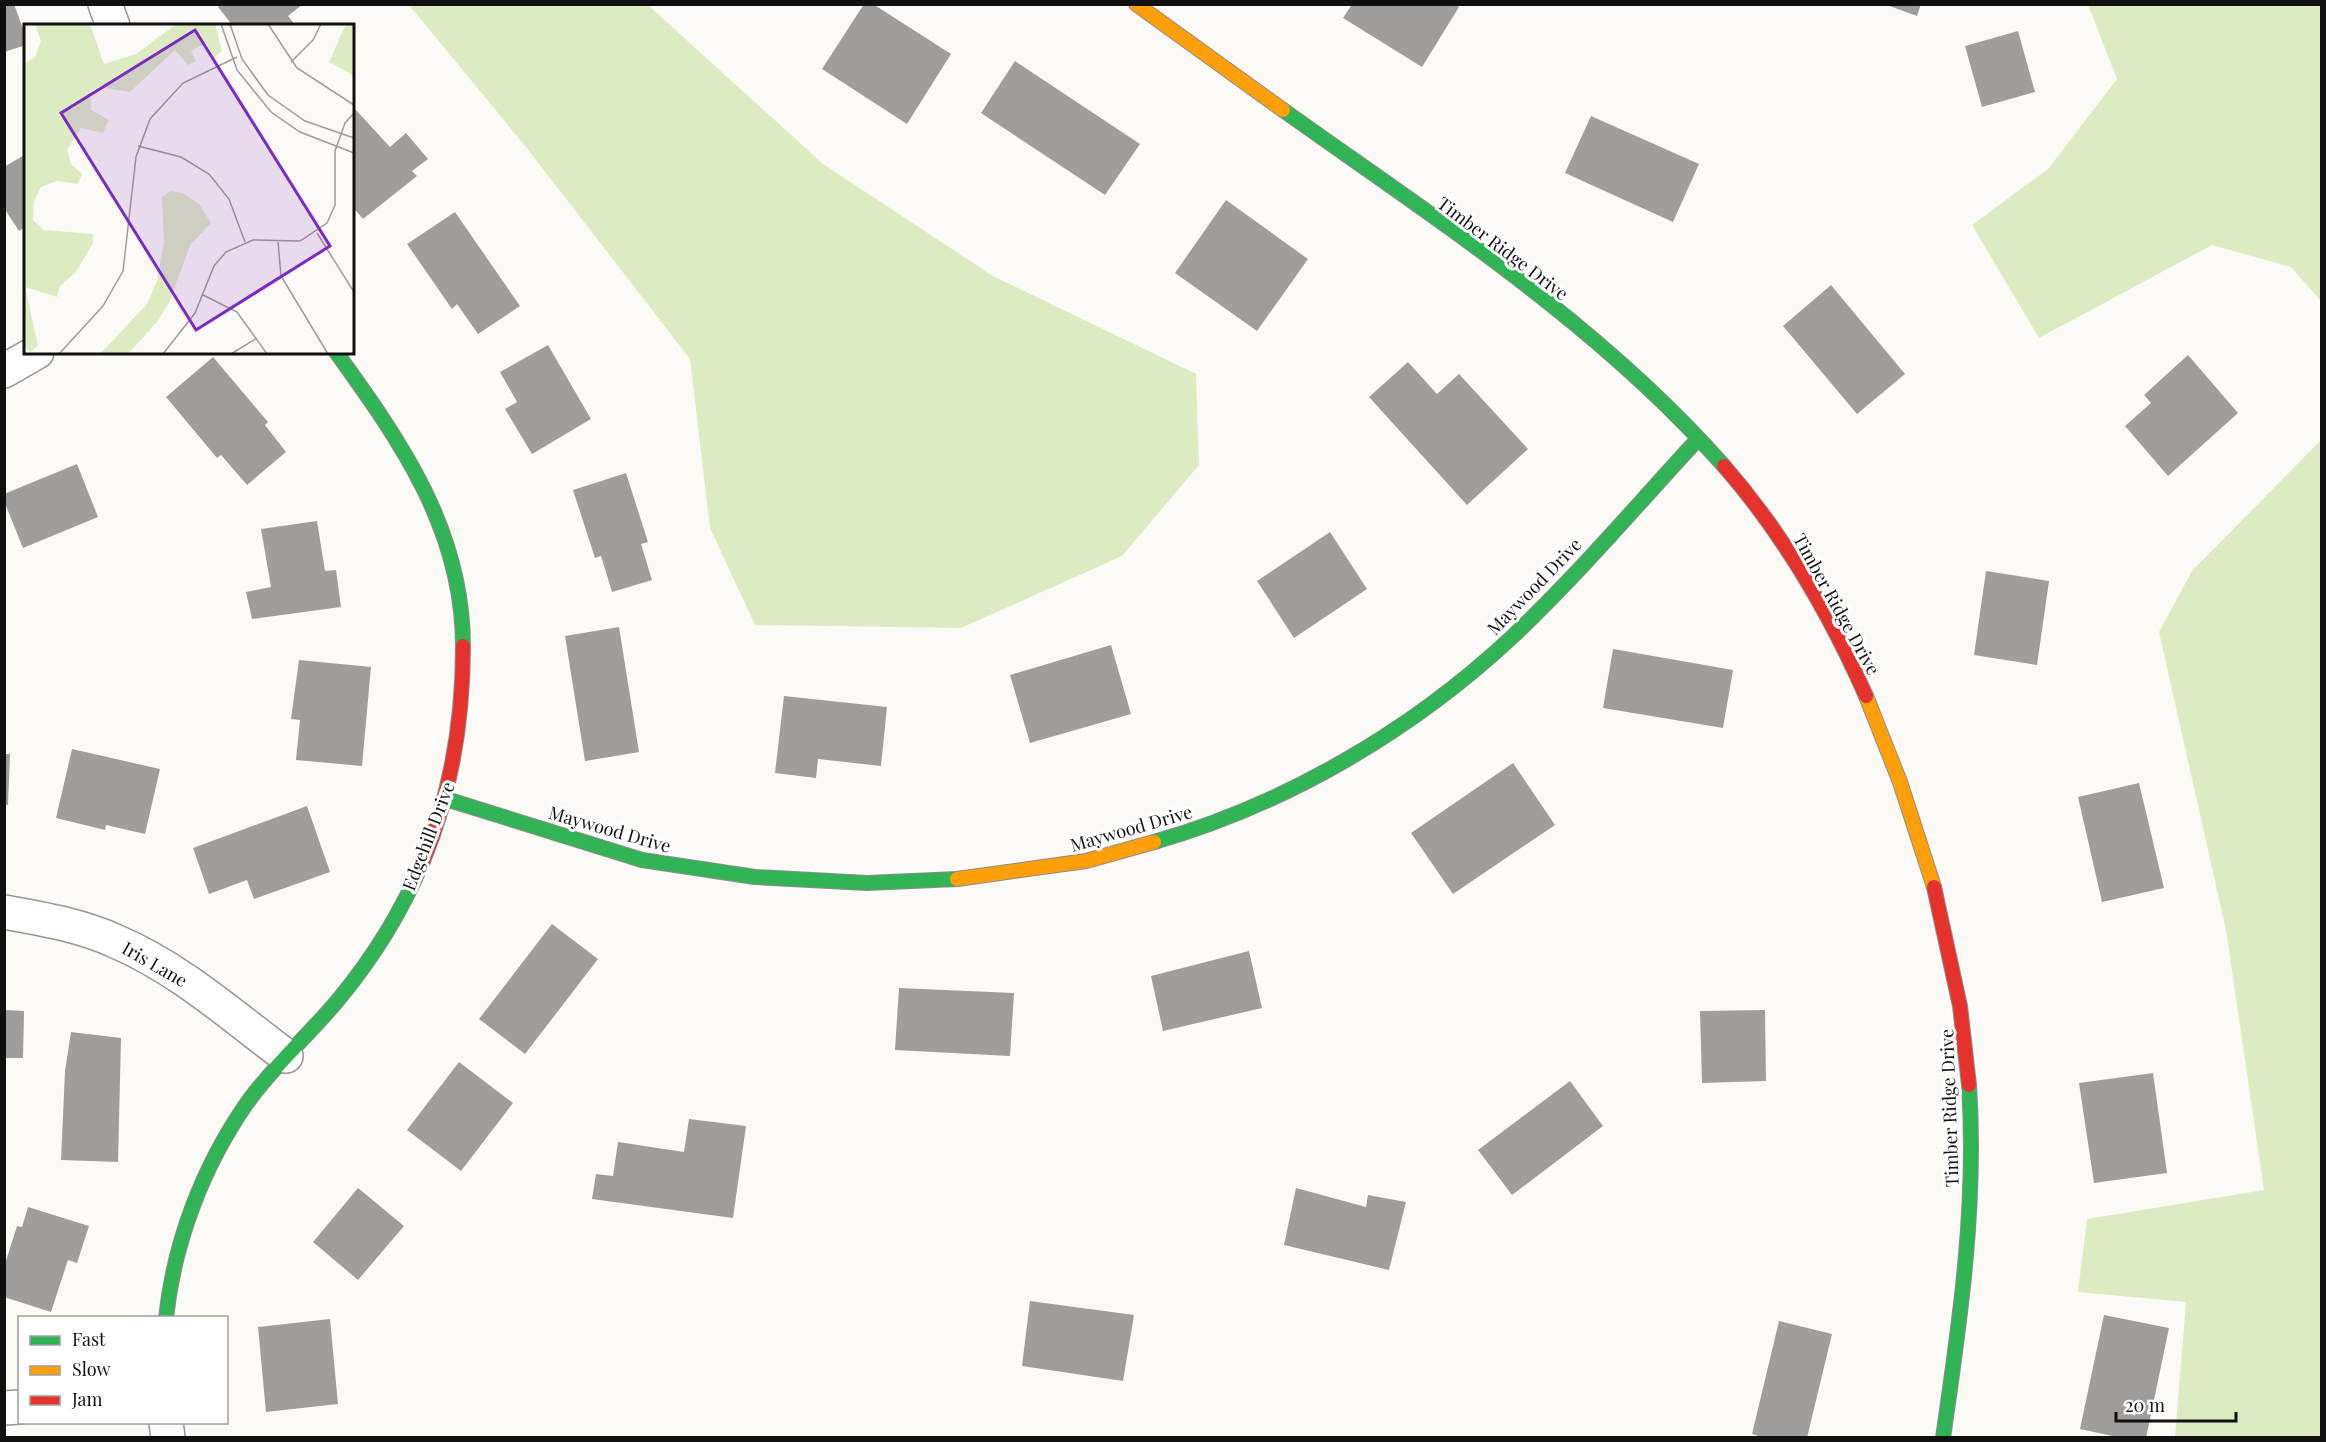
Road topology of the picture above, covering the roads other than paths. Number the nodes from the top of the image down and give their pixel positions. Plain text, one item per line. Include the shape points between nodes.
1 (105, 4) edge
2 (1136, 4) edge
3 (112, 24) edge
4 (34, 354) edge
5 (337, 354) edge
6 (4, 371) edge
7 (1698, 439) junction
8 (446, 798) junction
9 (4, 912) edge
10 (286, 1056) junction
11 (166, 1316) edge
12 (1943, 1437) edge

1 - 3 street
2 - 7 street, Timber Ridge Drive via 1520,279 1624,366
4 - 6 street
5 - 8 street, Edgehill Drive via 402,444 431,502 449,551 460,602 466,666 463,718
7 - 8 street, Maywood Drive via 1531,618 1482,664 1412,717 1348,758 1278,795 1139,849 1029,873 949,883 852,885 735,876 638,860
7 - 12 street, Timber Ridge Drive via 1750,496 1785,544 1852,662 1908,799 1940,906 1964,1017 1972,1179 1963,1296
8 - 10 street, Edgehill Drive via 420,869 383,936 339,998
9 - 10 street, Iris Lane via 67,924 134,950 171,969
10 - 11 street, Edgehill Drive via 248,1102 214,1158 184,1231

